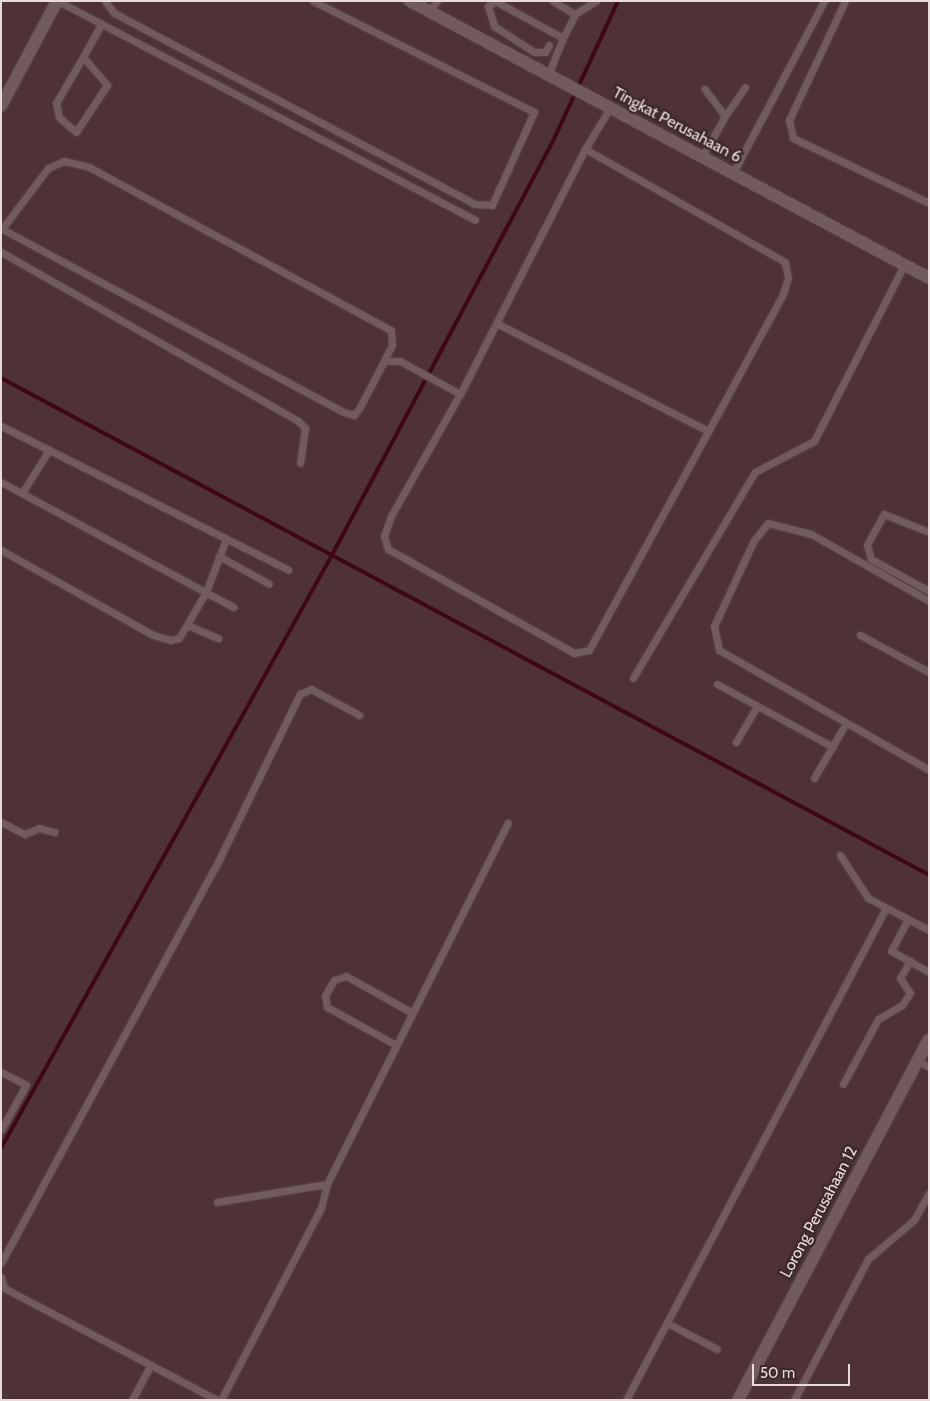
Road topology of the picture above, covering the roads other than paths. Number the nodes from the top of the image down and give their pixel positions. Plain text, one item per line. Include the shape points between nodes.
1 (58, 1) edge
2 (105, 1) edge
3 (313, 1) edge
4 (410, 1) edge
5 (553, 1) edge
6 (596, 1) edge
7 (824, 1) edge
8 (845, 1) edge
9 (433, 6) edge
10 (575, 14) junction
11 (101, 24) junction
12 (563, 38) junction
13 (549, 45) dead end
14 (82, 57) junction
15 (548, 75) junction
16 (745, 87) dead end
17 (705, 89) dead end
18 (1, 106) edge
19 (610, 108) junction
20 (725, 116) junction
21 (585, 149) junction
22 (702, 157) junction
23 (733, 174) junction
24 (929, 203) edge
25 (475, 220) dead end
26 (2, 229) edge
27 (1, 252) edge
28 (904, 265) junction
29 (928, 275) edge
30 (498, 324) junction
31 (384, 361) junction
32 (460, 394) junction
33 (1, 426) edge
34 (708, 431) junction
35 (49, 450) junction
36 (300, 463) dead end
37 (1, 482) edge
38 (22, 493) junction
39 (929, 532) edge
40 (226, 539) junction
41 (1, 550) edge
42 (219, 556) junction
43 (288, 570) dead end
44 (269, 584) dead end
45 (929, 591) edge
46 (206, 592) junction
47 (929, 601) edge
48 (233, 607) dead end
49 (187, 625) junction
50 (860, 634) dead end
51 (218, 638) dead end
52 (929, 672) edge
53 (633, 678) dead end
54 (717, 684) dead end
55 (757, 706) junction
56 (359, 715) dead end
57 (845, 725) junction
58 (736, 742) dead end
59 (833, 747) junction
60 (929, 770) edge
61 (814, 778) dead end
62 (1, 822) edge
63 (508, 823) dead end
64 (54, 832) dead end
65 (840, 856) dead end
66 (886, 908) junction
67 (908, 919) junction
68 (929, 930) edge
69 (910, 961) junction
70 (929, 972) edge
71 (412, 1012) junction
72 (929, 1040) edge
73 (396, 1046) junction
74 (923, 1064) edge
75 (1, 1072) edge
76 (843, 1084) dead end
77 (1, 1130) edge
78 (327, 1184) junction
79 (929, 1193) edge
80 (217, 1202) dead end
81 (1, 1263) edge
82 (1, 1278) edge
83 (3, 1289) edge
84 (667, 1323) junction
85 (717, 1349) dead end
86 (151, 1365) junction
87 (132, 1400) edge
88 (219, 1400) edge
89 (626, 1400) edge
90 (738, 1400) edge
91 (794, 1400) edge

1 - 11 lane
1 - 18 street
2 - 3 lane via 114,13 474,204 492,205 534,112
4 - 9 street, Tingkat Perusahaan 6
5 - 10 lane
6 - 10 lane
7 - 23 lane
8 - 24 lane via 789,120 793,138
9 - 15 street, Tingkat Perusahaan 6
10 - 12 lane
11 - 14 lane
11 - 25 lane
12 - 13 lane via 495,1 488,6 494,26 534,52 545,52
12 - 15 lane
14 - 14 lane via 56,103 59,117 76,132 107,85
15 - 19 street, Tingkat Perusahaan 6
16 - 20 lane
17 - 20 lane
19 - 21 lane
19 - 22 street, Tingkat Perusahaan 6
20 - 22 lane
21 - 30 lane
21 - 34 lane via 786,262 788,278 783,294
22 - 23 street, Tingkat Perusahaan 6
23 - 28 street, Tingkat Perusahaan 6
26 - 31 lane via 344,412 354,415
26 - 31 lane via 48,168 64,161 89,167 391,330 392,345
27 - 36 lane via 298,421 305,428
28 - 29 street, Tingkat Perusahaan 6
28 - 53 lane via 814,441 755,472
30 - 32 lane
30 - 34 lane
31 - 32 lane via 400,361
32 - 34 lane via 391,516 384,536 388,549 574,653 589,650
33 - 35 lane
35 - 38 lane
35 - 40 lane
37 - 38 lane
38 - 46 lane
39 - 45 lane via 884,514 867,545 871,559
40 - 42 lane
40 - 43 lane
41 - 49 lane via 153,634 179,638
42 - 44 lane
42 - 46 lane
46 - 48 lane
46 - 49 lane
47 - 57 lane via 811,534 768,523 754,540 714,626 719,650
49 - 51 lane
50 - 52 lane
54 - 55 lane
55 - 58 lane
55 - 59 lane
56 - 81 lane via 311,689 300,694 215,868
57 - 59 lane
57 - 60 lane
59 - 61 lane
62 - 64 lane via 25,834 39,828
63 - 71 lane
65 - 66 lane via 868,898
66 - 67 lane
66 - 84 lane
67 - 68 lane
67 - 69 lane via 891,951
69 - 70 lane
69 - 76 lane via 900,978 910,993 902,1005 878,1019
71 - 73 lane
71 - 73 lane via 346,976 334,980 325,996 328,1007
72 - 74 street, Lorong Perusahaan 12
73 - 78 lane
74 - 90 street, Lorong Perusahaan 12
75 - 77 lane via 26,1085
78 - 80 lane
78 - 88 lane via 321,1208
79 - 91 lane via 914,1220 868,1259
82 - 83 lane
83 - 86 lane
84 - 85 lane
84 - 89 lane
86 - 87 lane
86 - 88 lane

